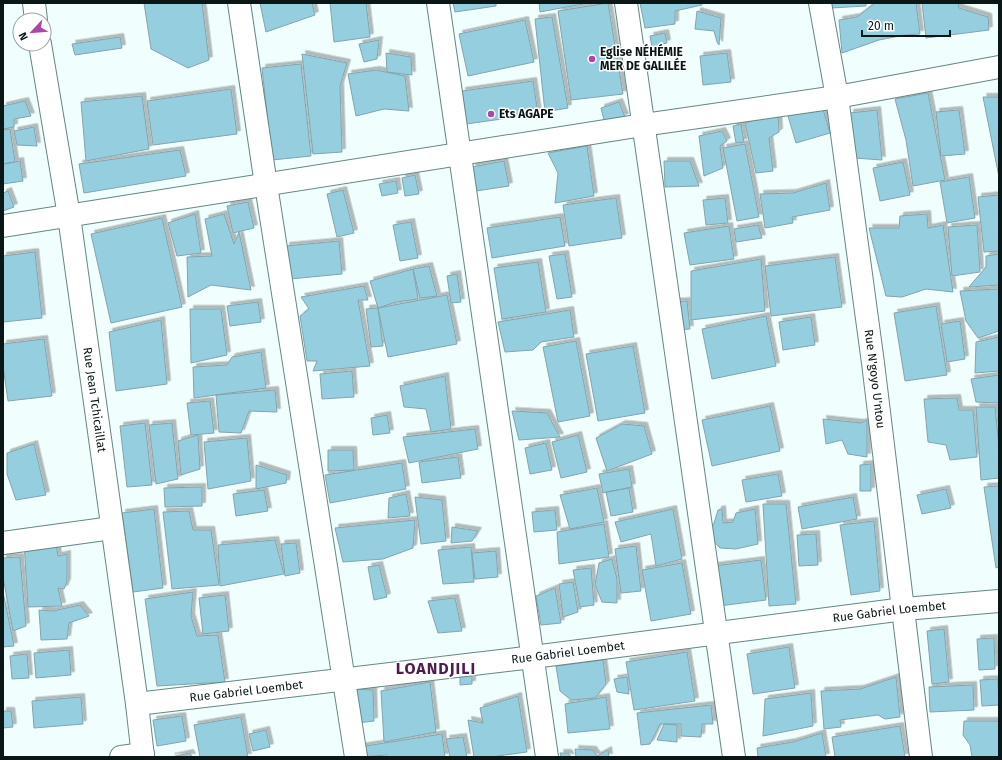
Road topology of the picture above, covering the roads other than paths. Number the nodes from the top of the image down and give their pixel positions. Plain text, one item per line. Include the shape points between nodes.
1 (239, 3) edge
2 (438, 3) edge
3 (626, 3) edge
4 (820, 3) edge
5 (41, 52) edge
6 (999, 67) edge
7 (838, 97) junction
8 (644, 125) junction
9 (461, 154) junction
10 (266, 185) junction
11 (69, 216) junction
12 (3, 226) edge
13 (112, 528) junction
14 (3, 543) edge
15 (999, 601) edge
16 (904, 609) junction
17 (717, 633) junction
18 (533, 657) junction
19 (344, 679) junction
20 (137, 704) junction
21 (143, 755) edge
22 (121, 757) edge
23 (356, 757) edge
24 (547, 757) edge
25 (734, 757) edge
26 (921, 757) edge

1 - 10 street
2 - 9 street
3 - 8 street
4 - 7 street, Rue N'goyo U'ntou
5 - 11 street, Rue Jean Tchicaillat
6 - 7 street
7 - 8 street
7 - 16 street, Rue N'goyo U'ntou
8 - 9 street
8 - 17 street
9 - 10 street
9 - 18 street
10 - 11 street
10 - 19 street
11 - 12 street
11 - 13 street, Rue Jean Tchicaillat
13 - 14 street
13 - 20 street, Rue Jean Tchicaillat
15 - 16 street, Rue Gabriel Loembet
16 - 17 street, Rue Gabriel Loembet
16 - 26 street, Rue N'goyo U'ntou
17 - 18 street, Rue Gabriel Loembet
17 - 25 street
18 - 19 street, Rue Gabriel Loembet
18 - 24 street
19 - 20 street, Rue Gabriel Loembet
19 - 23 street
20 - 21 street, Rue Jean Tchicaillat
21 - 22 street

